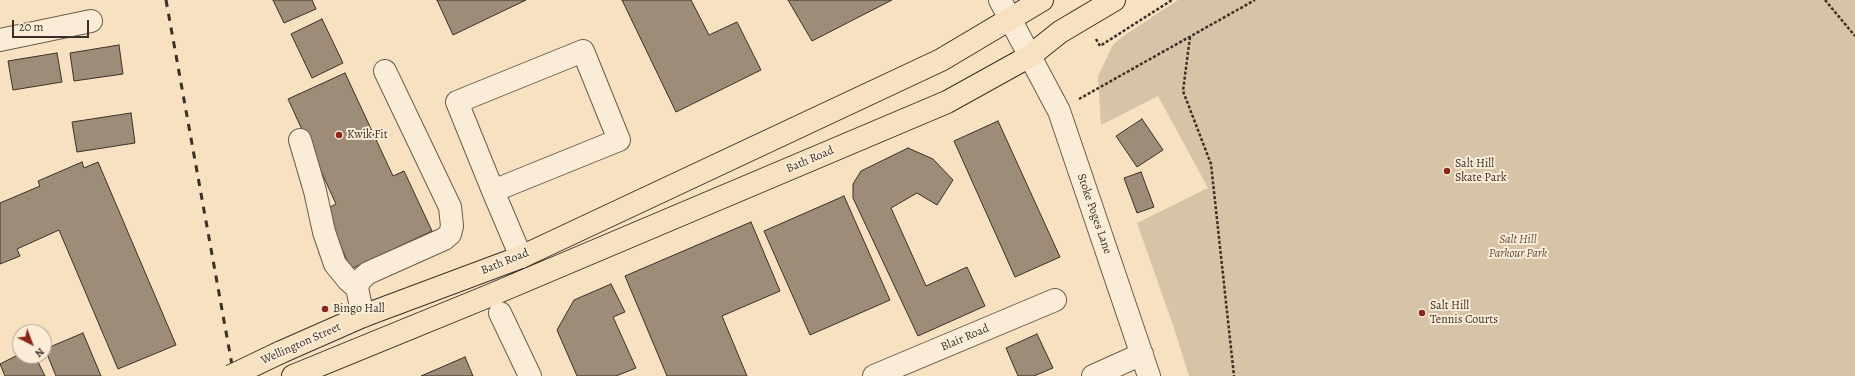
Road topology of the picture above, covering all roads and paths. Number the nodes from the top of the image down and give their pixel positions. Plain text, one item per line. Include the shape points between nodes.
1 (1000, 0) edge
2 (1042, 0) edge
3 (1114, 0) edge
4 (1172, 0) edge
5 (1255, 0) edge
6 (1825, 0) edge
7 (1011, 20) junction
8 (91, 21) dead end
9 (1190, 36) junction
10 (1855, 36) edge
11 (0, 40) edge
12 (1100, 46) dead end
13 (1030, 56) junction
14 (385, 71) dead end
15 (1058, 111) junction
16 (300, 140) dead end
17 (493, 191) junction
18 (521, 257) junction
19 (462, 279) joint
20 (357, 288) junction
21 (1055, 300) dead end
22 (496, 304) junction
23 (363, 316) junction
24 (1142, 354) junction
25 (231, 376) edge
26 (293, 376) edge
27 (530, 376) edge
28 (874, 376) edge
29 (1093, 376) edge
30 (1150, 376) edge
31 (1234, 376) edge

1 - 7 street, Stoke Poges Lane
2 - 7 main road, Bath Road
3 - 13 main road, Bath Road via 1060,32
4 - 12 path
5 - 9 path
6 - 10 path
7 - 13 street, Stoke Poges Lane
7 - 18 main road, Bath Road via 941,60
8 - 11 street
9 - 15 path
9 - 31 path via 1183,91 1211,164
13 - 15 street, Stoke Poges Lane
13 - 22 main road, Bath Road via 947,102
14 - 20 street via 450,208 452,226 450,234 444,239 368,273 360,280
15 - 24 street, Stoke Poges Lane
16 - 20 street via 335,264
17 - 17 street via 457,102 583,51 619,140
17 - 18 street
18 - 19 main road, Bath Road
19 - 23 main road, Wellington Street
20 - 23 street
21 - 28 street, Blair Road
22 - 26 main road
22 - 27 street
23 - 25 main road, Wellington Street, bridge
24 - 29 street
24 - 30 street, Stoke Poges Lane

